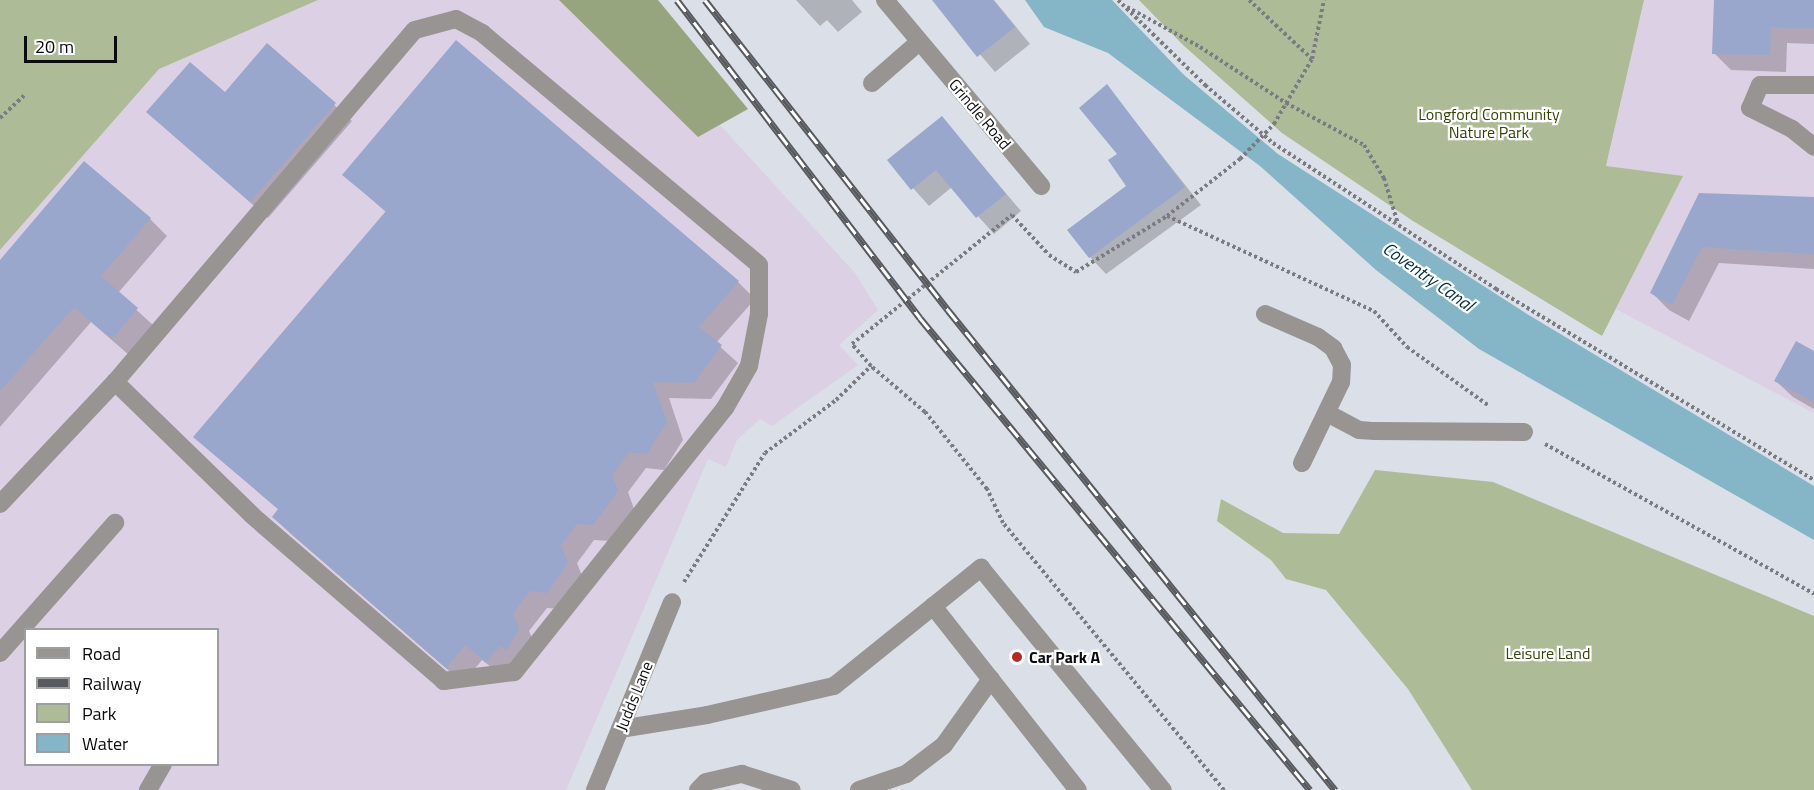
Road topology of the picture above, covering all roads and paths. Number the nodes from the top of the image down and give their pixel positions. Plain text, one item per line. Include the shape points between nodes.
1 (885, 0) edge
2 (1249, 0) edge
3 (1324, 0) edge
4 (1119, 2) edge
5 (919, 42) junction
6 (1312, 58) junction
7 (872, 84) dead end
8 (1814, 85) edge
9 (24, 96) dead end
10 (1286, 103) junction
11 (0, 118) edge
12 (1814, 147) edge
13 (1041, 186) dead end
14 (1167, 216) junction
15 (1398, 224) junction
16 (1265, 314) dead end
17 (871, 366) junction
18 (115, 382) junction
19 (1327, 413) junction
20 (1524, 432) junction
21 (1302, 463) dead end
22 (1814, 480) edge
23 (0, 504) edge
24 (115, 523) dead end
25 (1814, 594) edge
26 (672, 602) joint
27 (933, 606) junction
28 (0, 653) edge
29 (991, 679) junction
30 (620, 729) junction
31 (162, 766) edge
32 (148, 790) edge
33 (595, 790) edge
34 (698, 790) edge
35 (792, 790) edge
36 (859, 790) edge
37 (1078, 790) edge
38 (1163, 790) edge
39 (1224, 790) edge

1 - 5 street, Grindle Road
2 - 6 path
3 - 6 path
4 - 10 path via 1200,47
4 - 15 path via 1258,132
5 - 7 street
5 - 13 street, Grindle Road
6 - 10 path
8 - 12 street via 1760,86 1750,108 1792,129
9 - 11 path
10 - 14 path via 1274,124 1240,159
10 - 15 path via 1364,145 1384,178
14 - 17 path via 1076,272 1049,255 1012,215 852,344
14 - 20 path via 1374,311 1407,347
15 - 22 path via 1496,289
16 - 19 street via 1318,337 1333,348 1342,365 1341,382
17 - 26 path via 836,400 765,453
17 - 39 path via 925,412 987,489 1003,523
18 - 18 street via 415,30 456,19 482,33 759,265 759,314 749,366 724,408 514,672 444,681 252,515
18 - 23 street
19 - 20 street via 1359,430 1375,432
19 - 21 street
20 - 25 path
24 - 28 street
26 - 30 street, Judds Lane
27 - 29 street
27 - 30 street via 834,686 707,716
27 - 38 street via 981,568
29 - 36 street via 944,745 906,774
29 - 37 street
30 - 33 street, Judds Lane
31 - 32 street
34 - 35 street via 706,782 742,774

